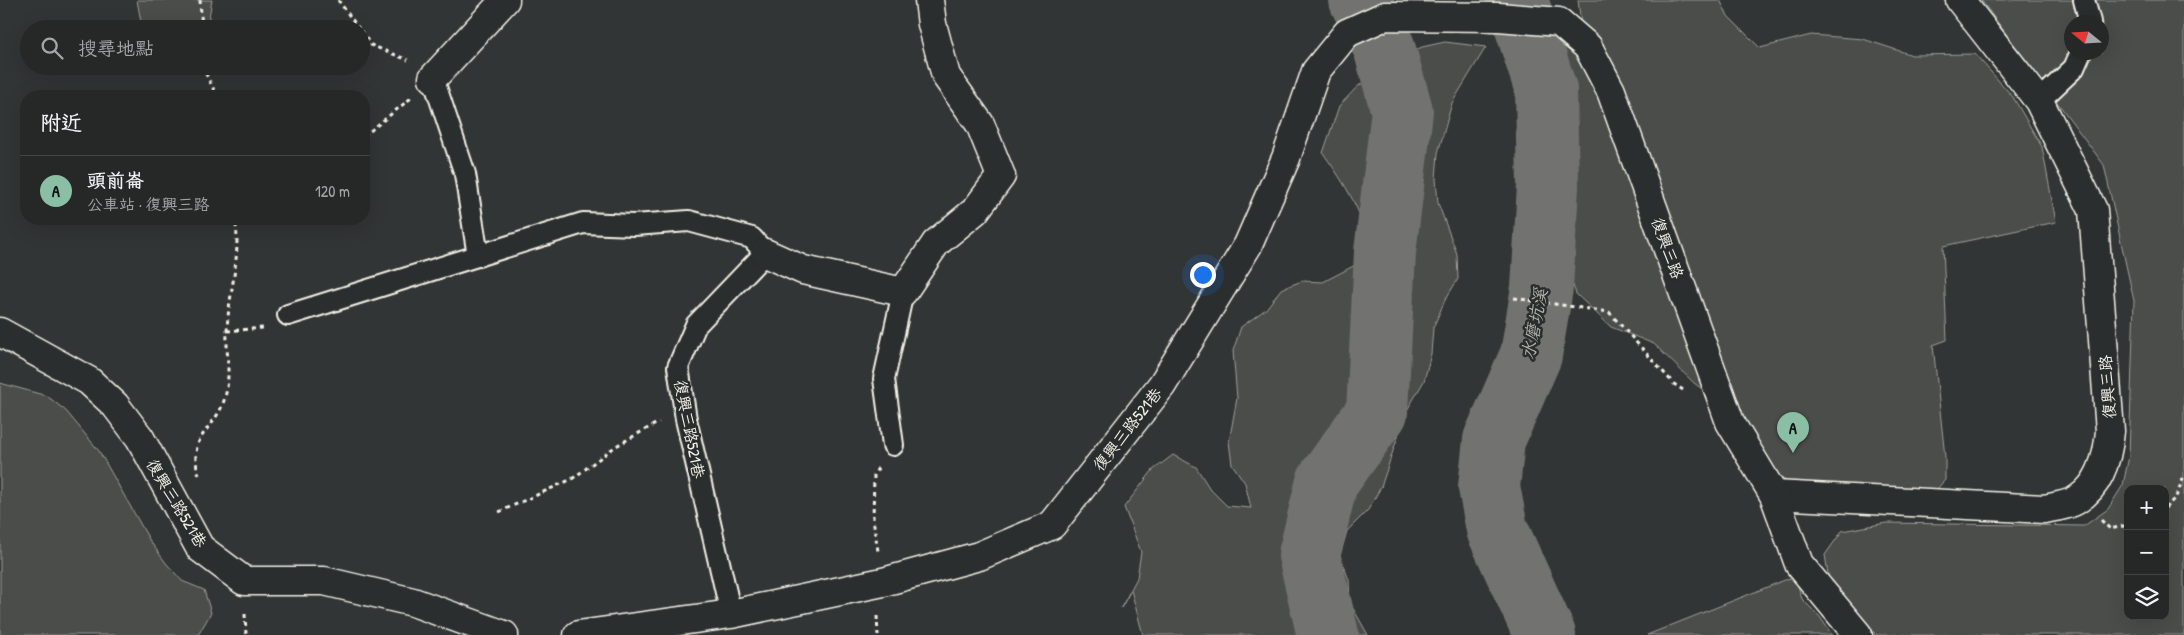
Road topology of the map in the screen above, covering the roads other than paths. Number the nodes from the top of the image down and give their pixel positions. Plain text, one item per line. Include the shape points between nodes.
1 (505, 0) edge
2 (929, 0) edge
3 (1960, 0) edge
4 (2084, 0) edge
5 (2088, 15) edge
6 (1347, 33) joint
7 (2078, 60) edge
8 (433, 78) joint
9 (2039, 101) junction
10 (764, 253) junction
11 (478, 256) junction
12 (903, 292) junction
13 (288, 314) road end
14 (0, 332) edge
15 (893, 445) road end
16 (1774, 495) junction
17 (731, 614) junction
18 (504, 635) edge
19 (578, 635) edge
20 (1858, 635) edge

1 - 8 street
2 - 12 street via 946,76 980,124 1001,176 975,211 936,243
3 - 9 street, 復興三路
4 - 5 lane
6 - 16 street, 復興三路 via 1385,16 1499,17 1559,22 1588,47 1612,91 1730,422
6 - 17 street, 復興三路521巷 via 1316,71 1286,158 1248,245 1162,385 1052,525 979,556 883,582
7 - 9 lane via 2074,68
8 - 11 lane via 465,174
9 - 16 street, 復興三路 via 2093,210 2110,431 2108,455 2096,480 2078,500 2044,509
10 - 11 lane via 752,238 688,221 634,225 583,223
10 - 12 street via 803,270
10 - 17 lane, 復興三路521巷 via 696,325 678,367 686,419
11 - 13 lane
12 - 15 lane via 884,379
14 - 18 street, 復興三路521巷 via 89,381 115,405 140,438 200,548 244,581 324,582 413,602
16 - 20 street, 復興三路 via 1798,564
17 - 19 street, 復興三路521巷

